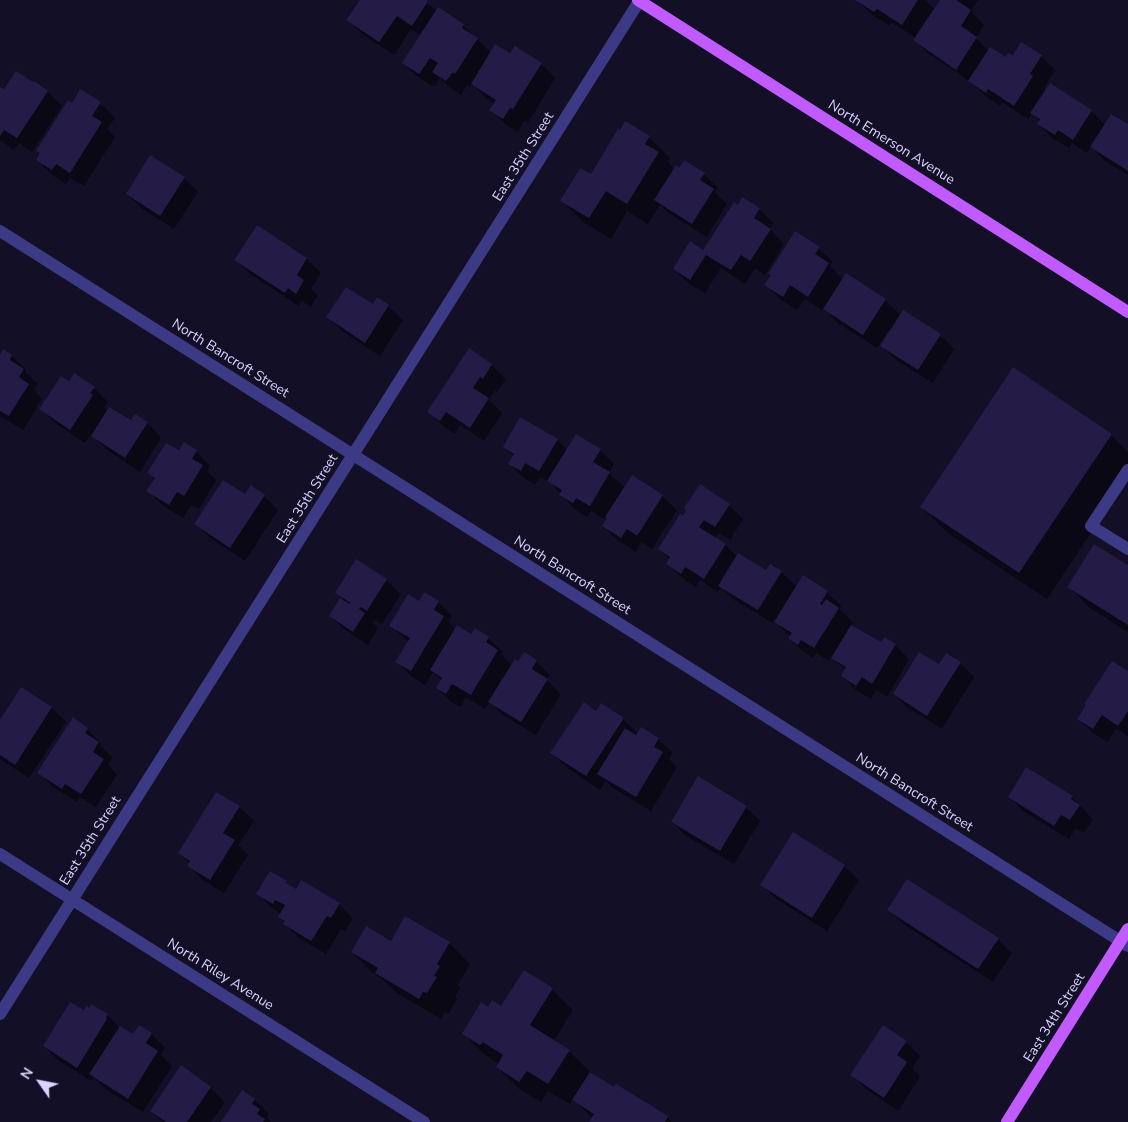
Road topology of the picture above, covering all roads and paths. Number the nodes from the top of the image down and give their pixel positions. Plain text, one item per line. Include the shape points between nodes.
1 (639, 0) edge
2 (0, 231) edge
3 (1128, 312) edge
4 (354, 455) junction
5 (1128, 470) edge
6 (1128, 549) edge
7 (0, 854) edge
8 (72, 899) junction
9 (1128, 929) edge
10 (1124, 944) edge
11 (0, 1014) edge
12 (424, 1122) edge
13 (1007, 1122) edge

1 - 3 main road, North Emerson Avenue
1 - 4 street, East 35th Street
2 - 4 street, North Bancroft Street
4 - 8 street, East 35th Street
4 - 10 street, North Bancroft Street
5 - 6 street via 1091,526
7 - 8 street, North Riley Avenue
8 - 11 street, East 35th Street
8 - 12 street, North Riley Avenue
9 - 10 main road, East 34th Street
10 - 13 main road, East 34th Street

